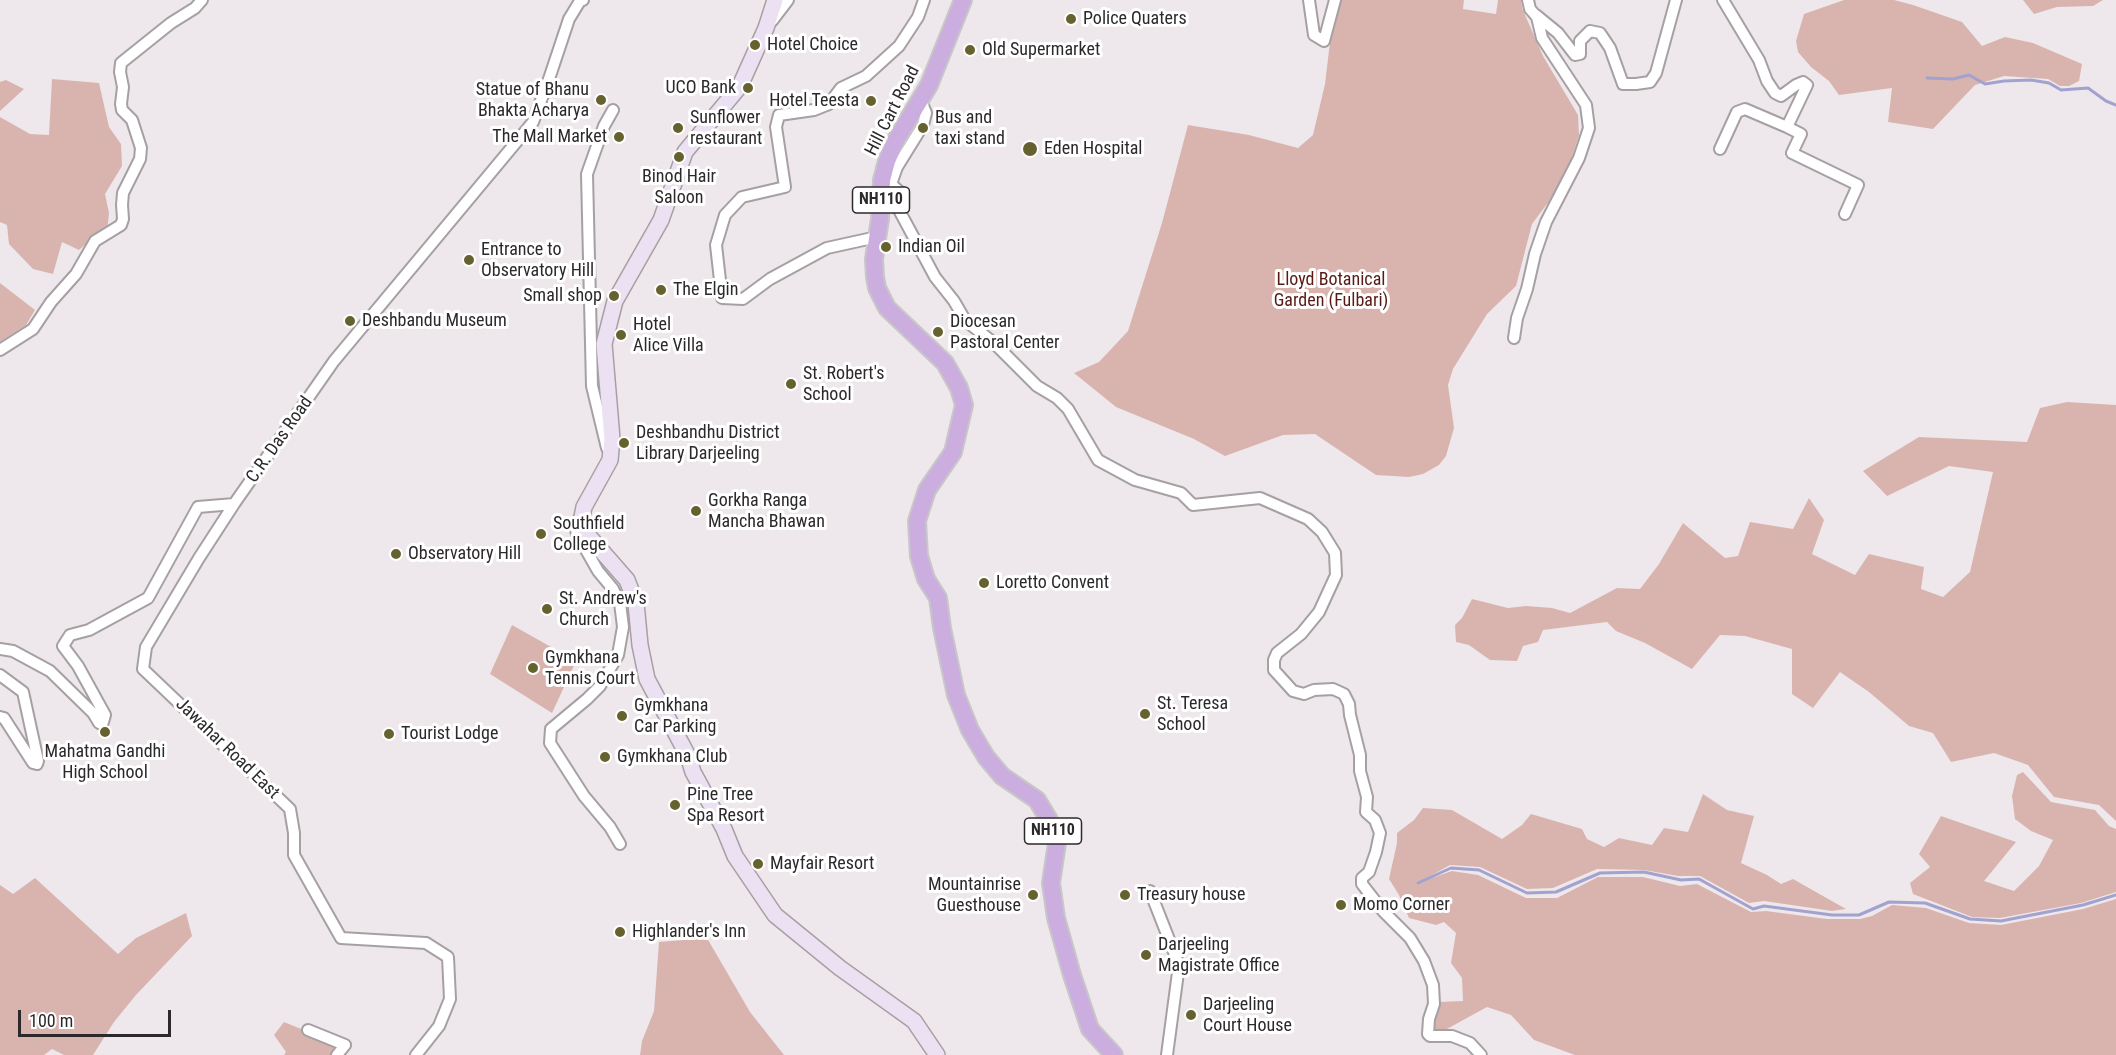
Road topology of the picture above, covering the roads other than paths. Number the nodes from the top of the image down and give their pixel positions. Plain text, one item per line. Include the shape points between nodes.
1 (202, 0) edge
2 (583, 0) edge
3 (775, 0) edge
4 (788, 0) edge
5 (924, 0) edge
6 (963, 0) edge
7 (1309, 0) edge
8 (1335, 0) edge
9 (1528, 0) edge
10 (1533, 0) edge
11 (1676, 0) edge
12 (1724, 0) edge
13 (1537, 17) junction
14 (766, 28) junction
15 (921, 101) junction
16 (613, 110) dead end
17 (1787, 127) junction
18 (1719, 149) dead end
19 (1845, 214) dead end
20 (877, 237) junction
21 (1514, 338) dead end
22 (0, 350) edge
23 (610, 460) junction
24 (234, 504) junction
25 (582, 517) junction
26 (0, 649) edge
27 (0, 675) edge
28 (0, 717) edge
29 (620, 844) dead end
30 (1150, 891) dead end
31 (308, 1030) dead end
32 (341, 1052) edge
33 (416, 1055) edge
34 (937, 1055) edge
35 (1114, 1055) edge
36 (1167, 1055) edge
37 (1481, 1055) edge

1 - 22 street via 122,63 122,110 132,120 141,148 140,159 123,192 121,225 95,241 76,274 33,329
2 - 24 street, C.R. Das Road via 569,19 533,122 334,362
3 - 14 main road
4 - 14 street
5 - 20 street via 918,17 898,46 866,76 841,88 829,104 779,116 776,127 785,188 742,197 725,215 716,245 722,298 743,299 770,279 827,248
6 - 15 highway, Hill Cart Road / NH110
7 - 8 street via 1314,35 1324,41
9 - 13 street
10 - 13 street
11 - 13 street via 1656,73 1650,82 1636,84 1623,84 1600,33 1590,31 1580,41 1580,54 1575,55 1558,33
12 - 17 street via 1775,93 1781,96 1803,82 1807,85
13 - 21 street via 1542,38 1586,105 1589,128 1580,158 1546,222
14 - 23 main road via 741,86 685,152 661,220 615,301 604,344 612,439
15 - 20 highway, Hill Cart Road / NH110 via 886,160
15 - 37 street via 926,114 923,125 891,184 900,193 899,210 935,277 965,320 1068,409 1098,460 1135,480 1181,493 1193,505 1260,498 1308,519 1322,532 1335,554 1336,575 1319,612 1301,634 1277,653 1274,670 1293,691 1304,694 1333,689 1344,694 1360,755 1366,812 1375,820 1380,833 1362,884 1410,938 1424,961 1433,984 1428,1034 1452,1036 1470,1043
16 - 23 street via 587,174 592,386
17 - 18 street via 1745,109 1737,112
17 - 19 street via 1801,134 1792,153 1858,185
20 - 35 highway, Hill Cart Road / NH110 via 874,268 877,288 887,308 945,363 960,388 964,405 953,452 927,490 917,521 919,556 926,579 938,598 956,695 986,757 1002,776 1037,800 1049,820 1057,843 1052,883 1056,918 1090,1029
23 - 25 main road
24 - 26 street via 198,507 148,598 89,630 70,634 63,646 105,715 102,724 50,671 13,651
24 - 33 street, Jawahar Road East via 146,647 143,669 290,809 294,855 341,938 426,944 448,957 450,999 439,1026
25 - 29 street via 575,526 577,534 620,603 623,627 618,655 600,686 551,729 550,743
25 - 34 main road via 586,533 627,580 636,603 647,679 735,856 775,915 914,1021
27 - 28 street via 23,692 37,764
30 - 36 street via 1179,965
31 - 32 street

